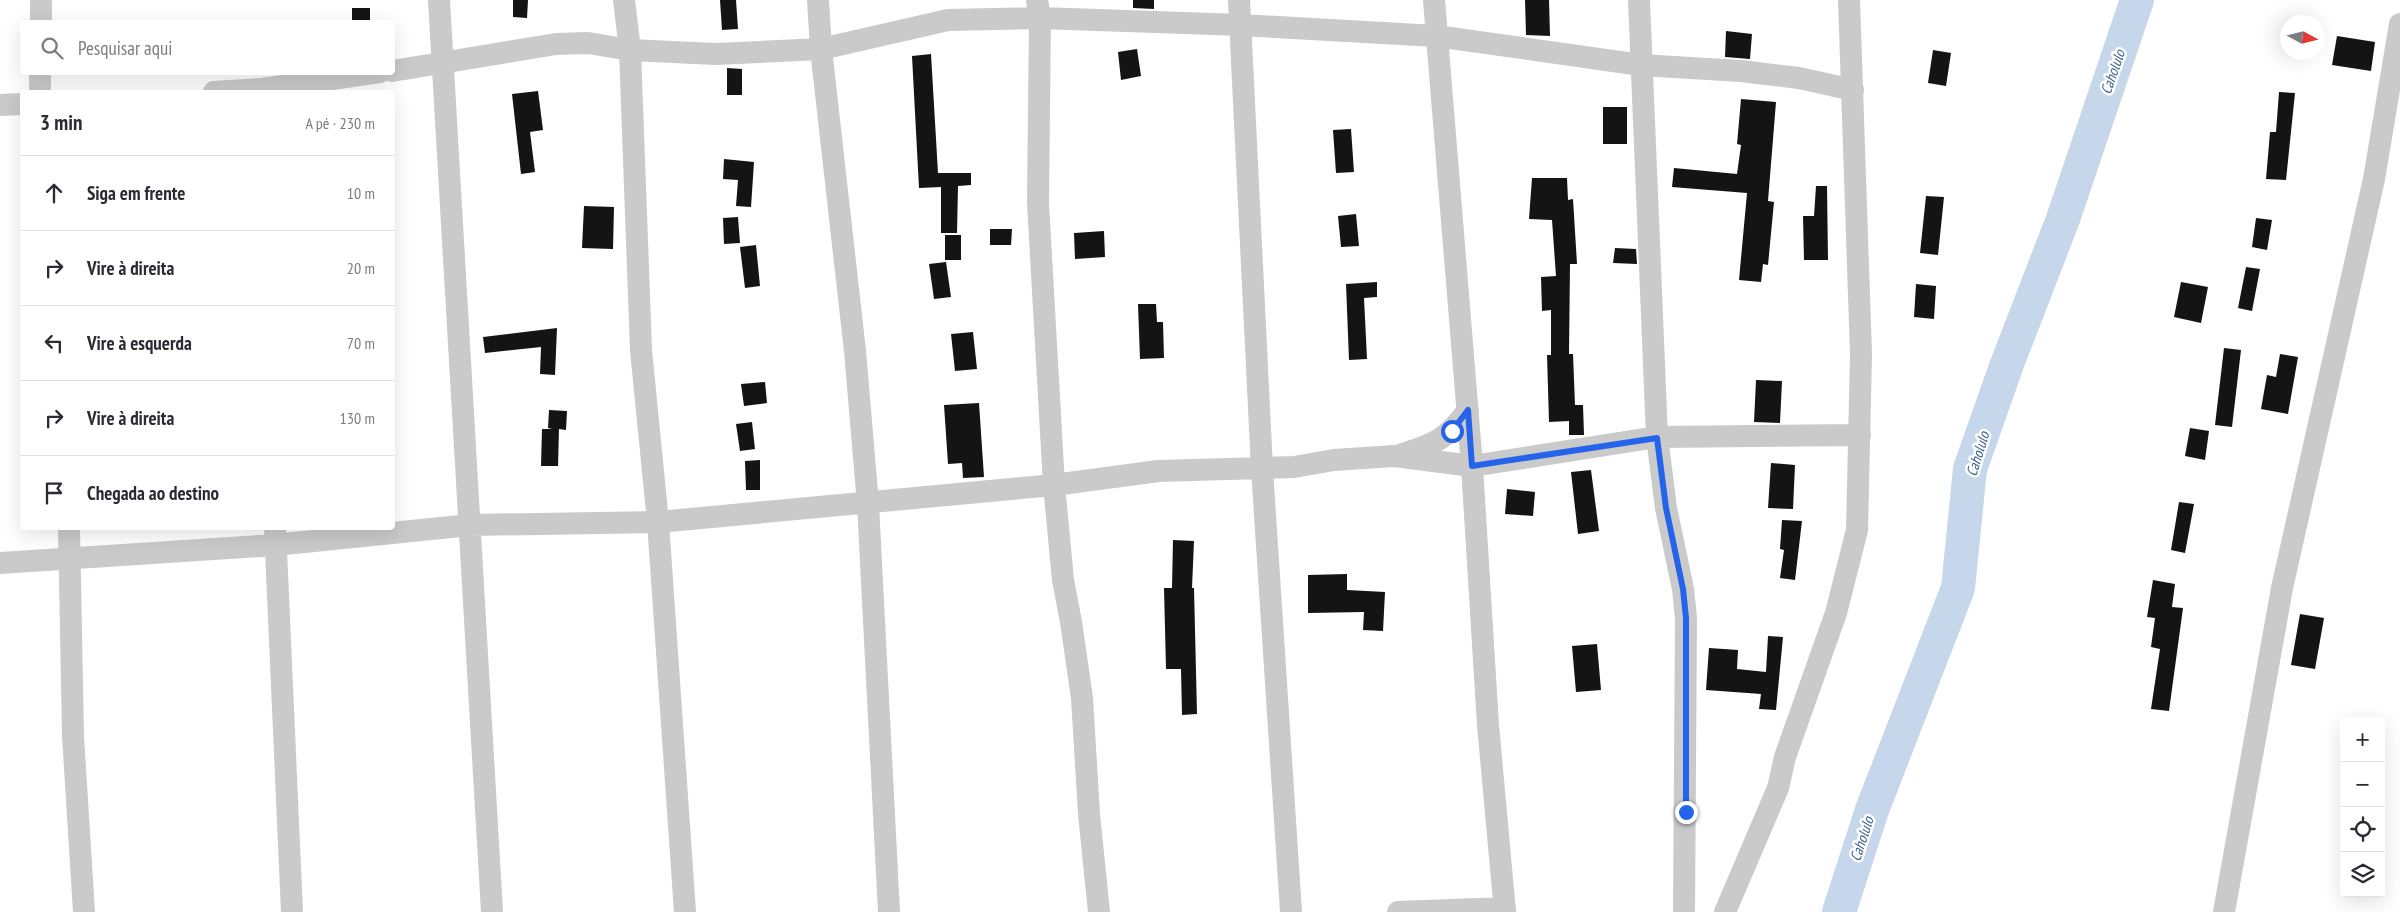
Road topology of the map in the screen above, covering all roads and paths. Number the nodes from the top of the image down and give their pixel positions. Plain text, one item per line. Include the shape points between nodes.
1 (41, 0) edge
2 (439, 0) edge
3 (624, 0) edge
4 (818, 0) edge
5 (1239, 0) edge
6 (1434, 0) edge
7 (1639, 0) edge
8 (1849, 0) edge
9 (1039, 9) edge
10 (41, 20) edge
11 (2400, 24) edge
12 (1241, 25) junction
13 (1436, 36) junction
14 (821, 49) junction
15 (630, 50) junction
16 (444, 63) junction
17 (1641, 65) junction
18 (395, 71) edge
19 (40, 75) edge
20 (361, 75) edge
21 (40, 90) edge
22 (268, 90) edge
23 (1853, 90) junction
24 (20, 104) edge
25 (0, 105) edge
26 (1468, 410) junction
27 (1860, 435) junction
28 (1657, 438) junction
29 (1394, 456) junction
30 (1472, 466) junction
31 (1262, 469) junction
32 (1054, 485) junction
33 (868, 504) junction
34 (658, 522) junction
35 (470, 525) junction
36 (395, 529) edge
37 (69, 530) edge
38 (381, 530) edge
39 (275, 536) edge
40 (71, 560) junction
41 (0, 563) edge
42 (1505, 910) edge
43 (84, 912) edge
44 (292, 912) edge
45 (492, 912) edge
46 (685, 912) edge
47 (890, 912) edge
48 (1098, 912) edge
49 (1290, 912) edge
50 (1398, 912) edge
51 (1684, 912) edge
52 (1725, 912) edge
53 (2224, 912) edge

1 - 10 street
2 - 16 street
3 - 15 street
4 - 14 street
5 - 12 street
6 - 13 street
7 - 17 street
8 - 23 street
9 - 12 street
9 - 14 street via 948,20
9 - 32 street via 1038,203
11 - 53 street via 2374,179 2282,588
12 - 13 street
12 - 31 street
13 - 17 street
13 - 26 street
14 - 15 street via 716,54
14 - 33 street via 855,351
15 - 16 street via 588,43 556,44
15 - 34 street via 641,350
16 - 18 street
16 - 35 street
17 - 23 street via 1741,71 1798,78
17 - 28 street
19 - 21 street
20 - 22 street
23 - 27 street via 1861,354
24 - 25 street
26 - 29 street via 1443,438
26 - 30 street
27 - 28 street
27 - 52 street via 1857,530 1836,613 1788,748 1778,788
28 - 30 street
28 - 51 street via 1686,618
29 - 30 street
29 - 31 street
30 - 42 street via 1488,725
31 - 32 street via 1158,470
31 - 49 street
32 - 33 street
32 - 48 street via 1063,580 1082,698
33 - 34 street
33 - 47 street
34 - 35 street
34 - 46 street
35 - 36 street
35 - 45 street
37 - 40 street
38 - 39 street
39 - 40 street
39 - 44 street
40 - 41 street
40 - 43 street via 73,736
42 - 50 street

